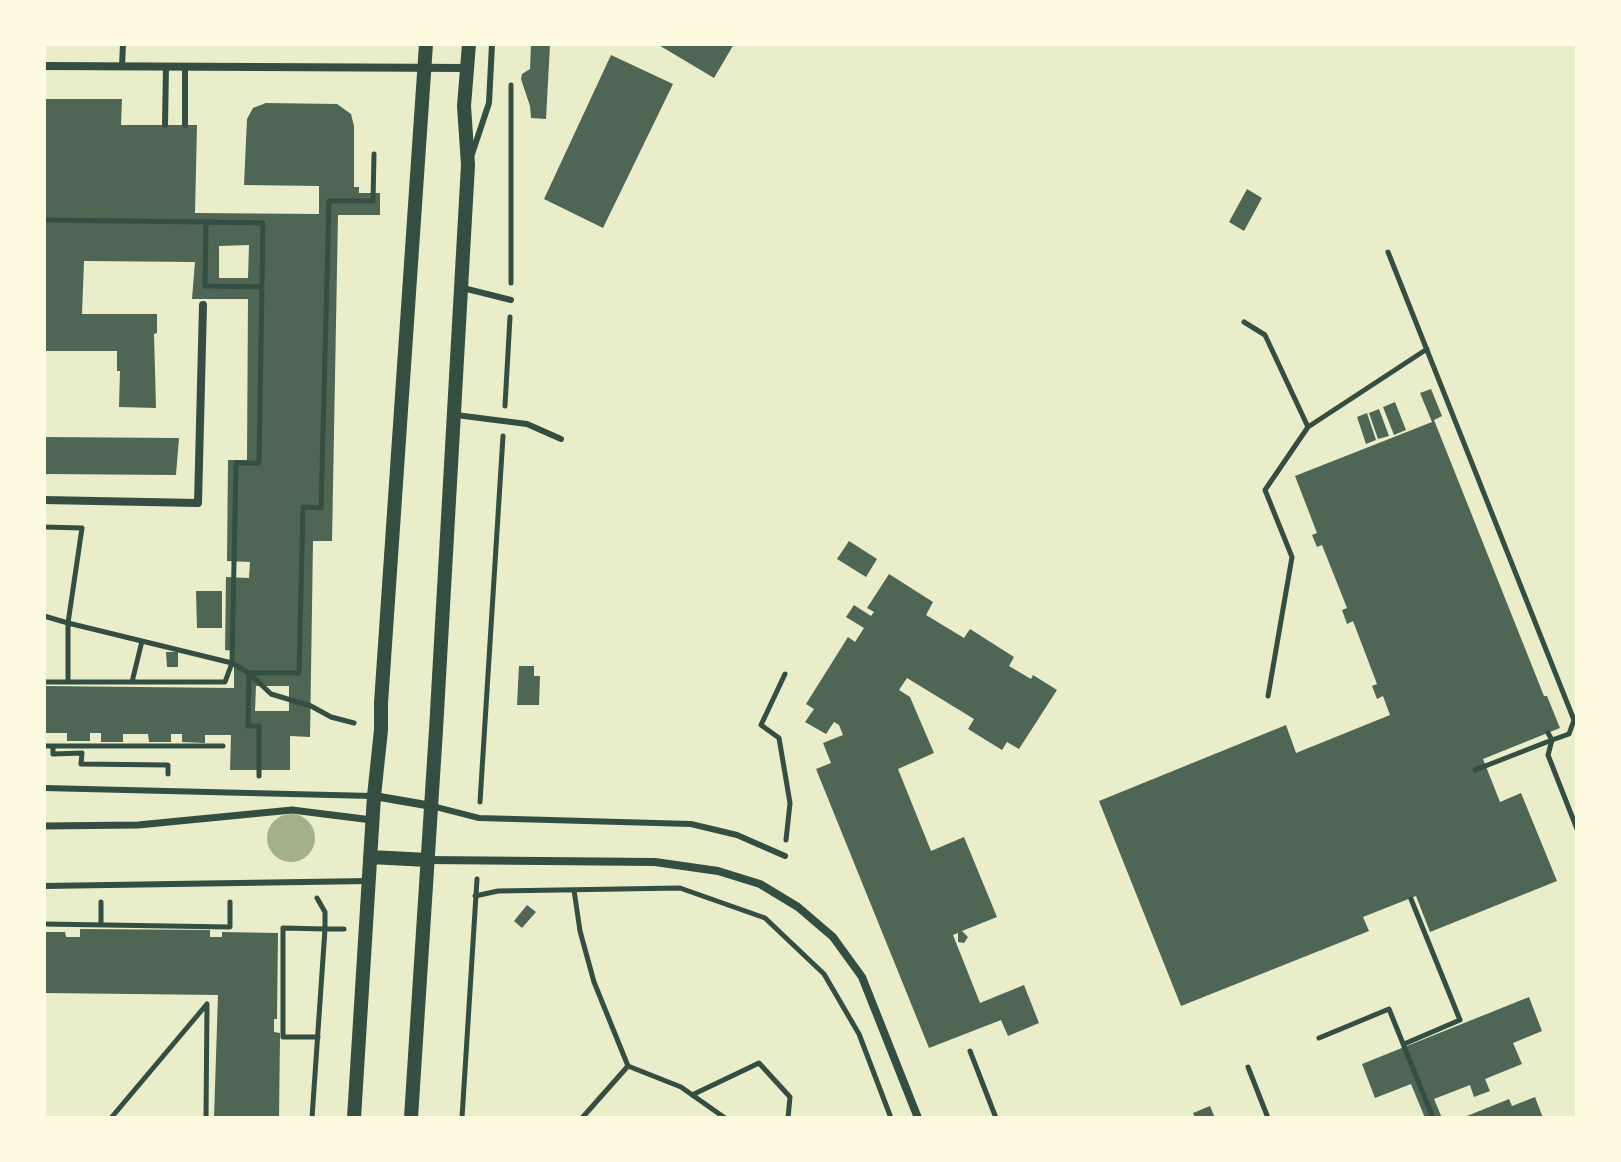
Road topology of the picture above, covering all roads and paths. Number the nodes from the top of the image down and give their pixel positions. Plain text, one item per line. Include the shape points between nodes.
1 (123, 44) edge
2 (426, 44) edge
3 (469, 44) edge
4 (492, 44) edge
5 (44, 66) edge
6 (122, 66) junction
7 (166, 66) junction
8 (185, 66) junction
9 (425, 67) junction
10 (467, 68) junction
11 (511, 76) dead end
12 (165, 125) dead end
13 (185, 125) dead end
14 (374, 154) dead end
15 (468, 165) junction
16 (44, 220) edge
17 (206, 222) junction
18 (1388, 252) dead end
19 (262, 287) junction
20 (459, 287) junction
21 (511, 300) junction
22 (203, 305) dead end
23 (1244, 322) dead end
24 (1427, 349) junction
25 (452, 415) junction
26 (504, 421) junction
27 (1308, 427) junction
28 (561, 439) dead end
29 (44, 500) edge
30 (44, 527) edge
31 (44, 616) edge
32 (68, 623) junction
33 (142, 641) junction
34 (232, 663) junction
35 (249, 673) junction
36 (785, 674) dead end
37 (44, 682) edge
38 (68, 682) junction
39 (132, 682) junction
40 (1268, 696) dead end
41 (354, 723) dead end
42 (1548, 733) dead end
43 (1552, 740) junction
44 (1529, 741) dead end
45 (44, 746) edge
46 (53, 746) junction
47 (223, 746) dead end
48 (1531, 748) junction
49 (82, 753) dead end
50 (1491, 755) dead end
51 (1494, 762) junction
52 (1475, 770) dead end
53 (44, 788) edge
54 (259, 793) junction
55 (374, 796) junction
56 (432, 806) junction
57 (479, 818) junction
58 (373, 820) junction
59 (44, 826) edge
60 (1577, 829) edge
61 (785, 856) joint
62 (370, 857) junction
63 (428, 860) junction
64 (478, 860) junction
65 (368, 881) junction
66 (44, 886) edge
67 (574, 890) junction
68 (475, 896) junction
69 (1411, 899) dead end
70 (101, 901) dead end
71 (230, 902) dead end
72 (44, 924) edge
73 (101, 925) junction
74 (325, 929) junction
75 (344, 929) dead end
76 (318, 1037) junction
77 (1319, 1038) dead end
78 (1404, 1044) junction
79 (970, 1051) dead end
80 (628, 1066) junction
81 (1248, 1067) dead end
82 (1427, 1082) dead end
83 (1420, 1085) junction
84 (692, 1095) junction
85 (111, 1118) edge
86 (206, 1118) edge
87 (312, 1118) edge
88 (354, 1118) edge
89 (411, 1118) edge
90 (462, 1118) edge
91 (582, 1118) edge
92 (725, 1118) edge
93 (788, 1118) edge
94 (891, 1118) edge
95 (918, 1118) edge
96 (996, 1118) edge
97 (1268, 1118) edge
98 (1433, 1118) edge

1 - 6 lane
2 - 9 street
3 - 10 street
4 - 15 lane via 489,103
5 - 6 street
6 - 7 street
7 - 8 street
7 - 12 lane
8 - 9 street
8 - 13 lane
9 - 10 street
9 - 55 street
10 - 15 street
11 - 21 path
14 - 35 path via 373,201 329,201 321,508 303,507 299,673
15 - 20 street
16 - 17 path
17 - 19 path via 263,223
17 - 19 path via 205,286
18 - 24 path
19 - 34 path via 259,463 236,463
20 - 21 lane
20 - 25 street
21 - 26 path
22 - 29 street via 198,503
23 - 27 path via 1265,335
24 - 27 path
24 - 43 path via 1574,720 1569,734
25 - 26 lane
25 - 56 street
26 - 28 lane via 527,424
26 - 57 path
27 - 40 path via 1265,490 1292,557
30 - 32 path via 82,528
31 - 32 path
32 - 33 path
32 - 38 path
33 - 34 path
33 - 39 path
34 - 35 path
34 - 39 path via 225,682
35 - 41 path via 271,694
35 - 54 path via 248,726 259,726
36 - 61 path via 761,725 779,738 790,803
37 - 38 path
38 - 39 path
42 - 43 path
43 - 48 path
43 - 60 path via 1548,755
44 - 48 path
45 - 46 path
46 - 47 path
46 - 49 path via 53,754
48 - 51 path
50 - 51 path
51 - 52 path
53 - 54 lane
54 - 55 lane
55 - 56 street
55 - 58 street
56 - 57 lane
56 - 63 street
57 - 61 lane via 691,824 737,835
58 - 59 street via 292,810 138,825
58 - 62 street
62 - 63 street
62 - 65 street
63 - 64 street
63 - 89 street
64 - 68 path
64 - 95 street via 655,862 718,871 760,884 833,937 862,977
65 - 66 lane
65 - 88 street
67 - 68 path
67 - 80 path via 594,982
67 - 94 path via 680,888 765,918 824,974 859,1034
68 - 90 path
69 - 78 path via 1460,1020
70 - 73 path
71 - 73 path via 230,927
72 - 73 path
74 - 75 path
74 - 76 path
74 - 76 path via 283,928 282,1037
76 - 87 path
77 - 78 path via 1389,1009
78 - 83 path
79 - 96 path
80 - 84 path
80 - 91 path
81 - 97 path
82 - 83 path
83 - 98 path
84 - 92 path
84 - 93 path via 759,1063 790,1097
85 - 86 path via 207,1004

